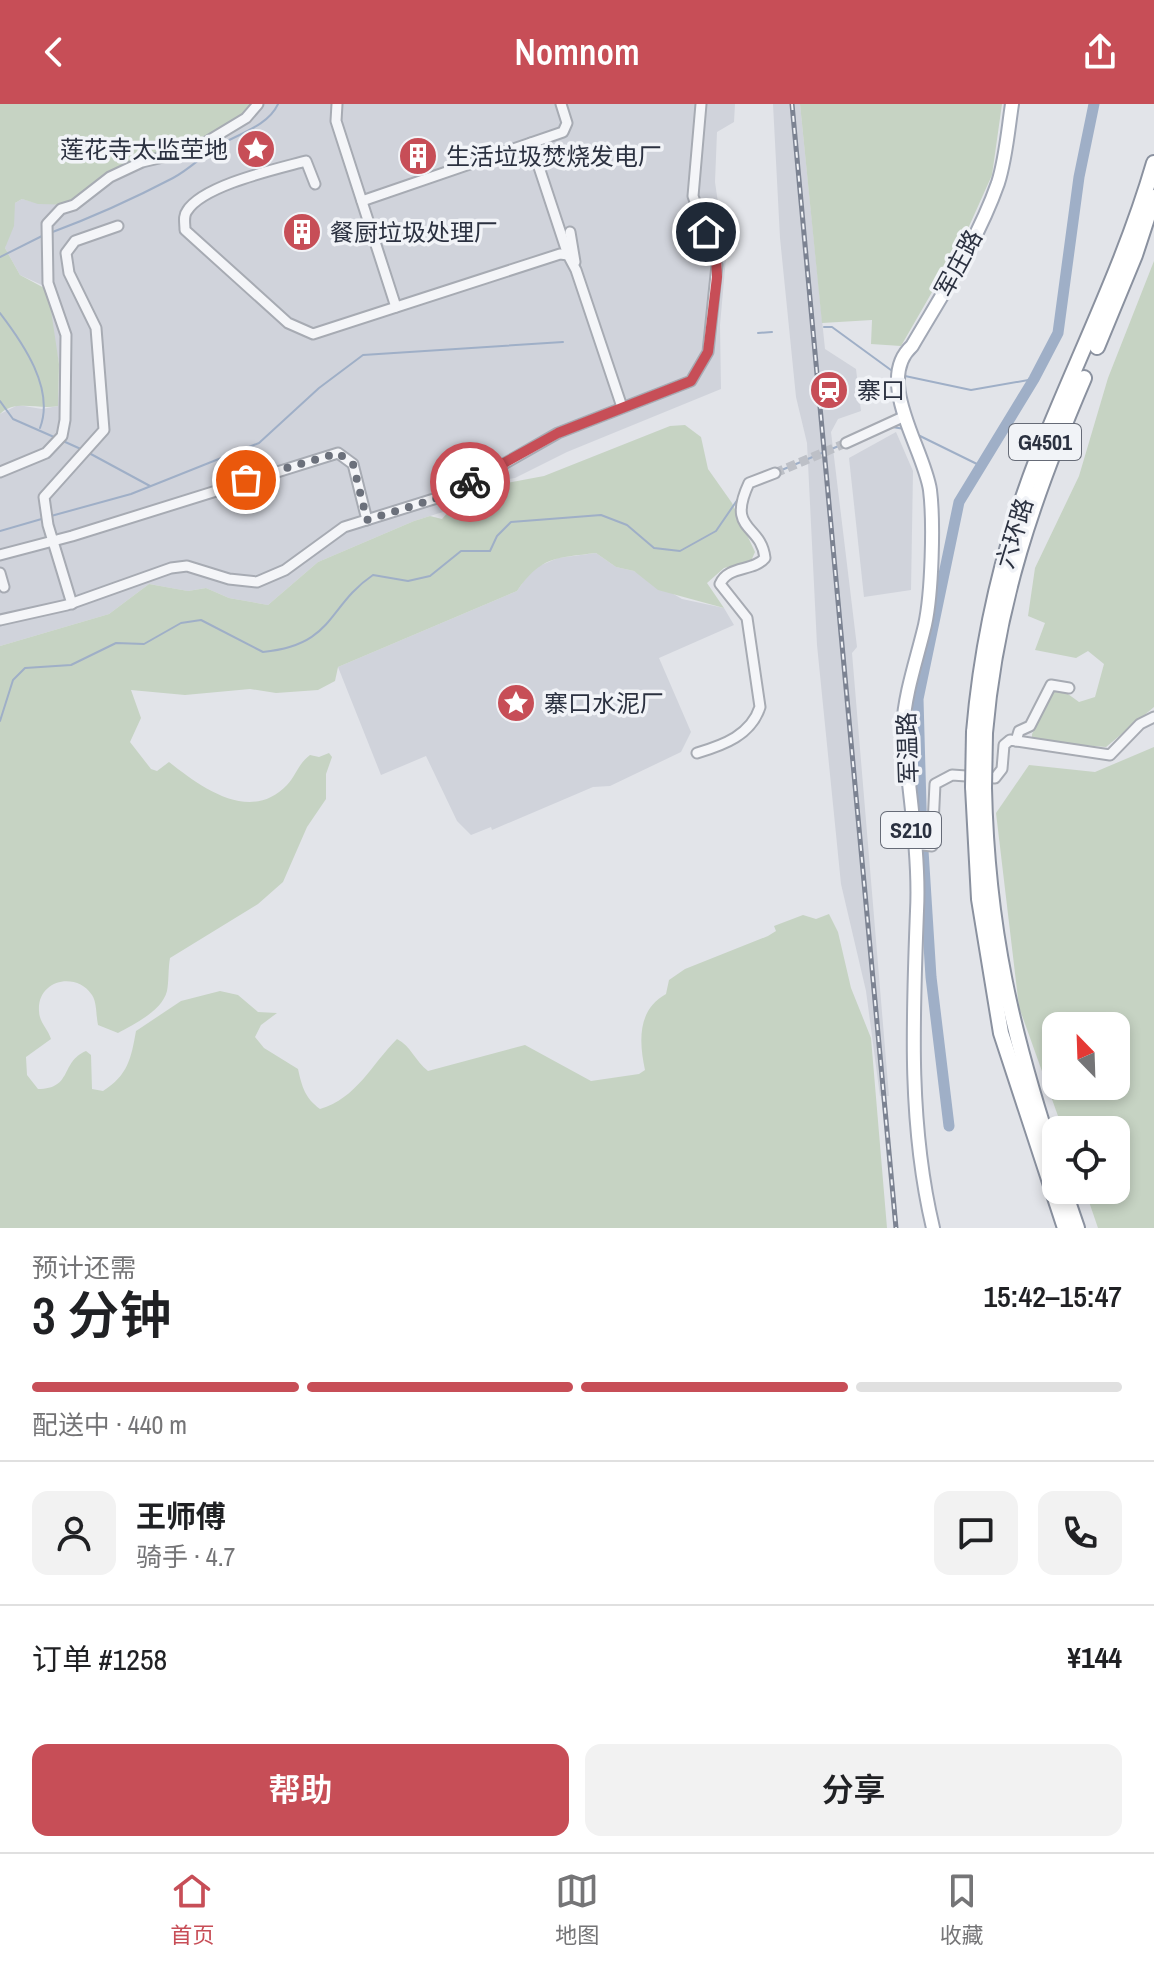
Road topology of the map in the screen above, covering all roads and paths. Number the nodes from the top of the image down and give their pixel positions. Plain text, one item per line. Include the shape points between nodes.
1 (258, 104) edge
2 (337, 104) edge
3 (561, 104) edge
4 (701, 104) edge
5 (1012, 104) edge
6 (531, 143) junction
7 (1154, 163) edge
8 (315, 184) dead end
9 (1154, 197) edge
10 (362, 201) junction
11 (118, 226) dead end
12 (570, 232) dead end
13 (568, 255) junction
14 (576, 270) junction
15 (396, 307) junction
16 (622, 407) junction
17 (905, 416) junction
18 (846, 443) tunnel mouth
19 (0, 472) edge
20 (775, 473) tunnel mouth
21 (367, 520) junction
22 (53, 541) junction
23 (0, 555) edge
24 (0, 573) edge
25 (4, 587) dead end
26 (72, 604) junction
27 (0, 620) edge
28 (1069, 688) dead end
29 (1154, 717) edge
30 (979, 733) junction
31 (1016, 741) junction
32 (697, 753) dead end
33 (978, 788) junction
34 (912, 844) junction
35 (1042, 1126) edge
36 (1069, 1204) edge
37 (933, 1228) edge
38 (1065, 1228) edge
39 (1077, 1228) edge

1 - 19 street via 246,118 193,150 142,162 110,177 47,224 48,283 66,335 68,383 59,439 46,453
2 - 10 street via 336,121
3 - 6 street via 567,128
4 - 16 street via 693,196 717,265 705,361 685,385
5 - 17 main road, 军庄路 / S210 via 992,199 900,363
6 - 10 street
6 - 13 street
7 - 30 highway, 六环路 / G4501 via 1124,252 1013,528 984,643
8 - 15 street via 306,161 254,176 194,204 185,217 185,230 288,323 308,333
9 - 30 highway, 六环路 / G4501 via 1024,531 994,643
10 - 15 street
11 - 22 street via 75,241 66,253 69,273 96,328 104,430 44,497
12 - 14 street
13 - 14 street
13 - 15 street
14 - 16 street
16 - 21 street via 558,433 453,493
17 - 18 street
17 - 34 main road, 军温路 / S210 via 927,479 931,509 926,621 904,706
20 - 32 street via 749,483 740,508 765,558 727,574 720,584 747,618 760,707 738,736
21 - 22 street via 353,464 338,453
21 - 26 street via 329,535 285,570 257,582 187,566
22 - 23 street
22 - 26 street
24 - 25 street
26 - 27 street
28 - 31 street via 1051,685
29 - 31 street via 1110,755
30 - 33 highway, G4501, bridge
31 - 34 street via 1004,745 1002,769 995,778 952,775 935,784 932,846
33 - 35 highway, G4501 via 1003,987
33 - 38 highway, G4501 via 979,899 998,1019
34 - 37 main road, 军温路 / S210 via 917,910 911,1022 916,1137
36 - 39 highway

